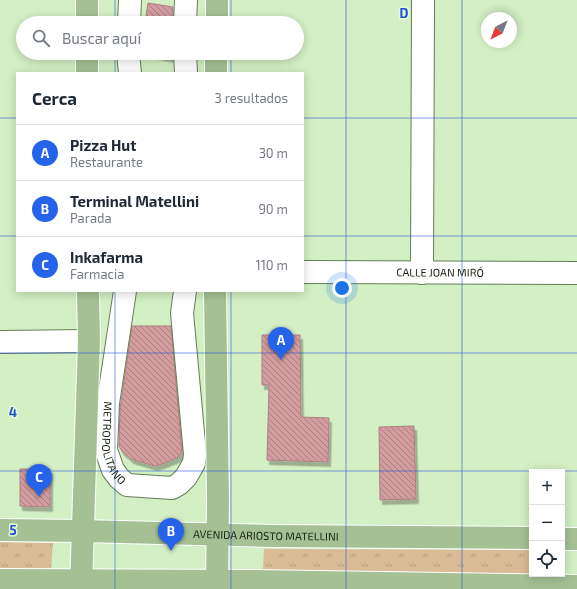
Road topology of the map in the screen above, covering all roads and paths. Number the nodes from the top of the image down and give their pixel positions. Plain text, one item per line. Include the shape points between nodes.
1 (87, 0) edge
2 (130, 0) edge
3 (186, 0) edge
4 (217, 0) edge
5 (423, 0) edge
6 (87, 16) edge
7 (129, 16) edge
8 (186, 16) edge
9 (217, 16) edge
10 (87, 60) edge
11 (129, 60) edge
12 (185, 60) edge
13 (216, 60) edge
14 (87, 72) edge
15 (130, 72) edge
16 (186, 72) edge
17 (216, 72) edge
18 (304, 272) edge
19 (577, 273) edge
20 (422, 274) junction
21 (88, 292) edge
22 (125, 292) edge
23 (185, 292) edge
24 (215, 292) edge
25 (89, 341) junction
26 (0, 342) edge
27 (0, 530) edge
28 (82, 531) junction
29 (218, 535) junction
30 (529, 538) edge
31 (565, 539) edge
32 (577, 539) edge
33 (0, 580) edge
34 (81, 585) edge
35 (217, 585) edge
36 (577, 586) edge
37 (422, 587) edge

1 - 6 main road
2 - 7 street
3 - 8 street
4 - 9 main road
5 - 20 street
10 - 14 main road
11 - 15 street
12 - 16 street
13 - 17 main road
18 - 20 street, CALLE JOAN MIRÓ
19 - 20 street, CALLE JOAN MIRÓ
21 - 25 main road
22 - 23 street, METROPOLITANO via 108,403 106,450 112,470 127,485 172,488 186,477 194,463 195,454 182,313
24 - 29 main road
25 - 26 street
25 - 28 main road
27 - 28 main road, AVENIDA ARIOSTO MATELLINI
28 - 29 main road, AVENIDA ARIOSTO MATELLINI
28 - 34 main road
29 - 30 main road, AVENIDA ARIOSTO MATELLINI
29 - 35 main road
31 - 32 main road
33 - 34 main road
34 - 35 main road
35 - 37 main road
36 - 37 main road

